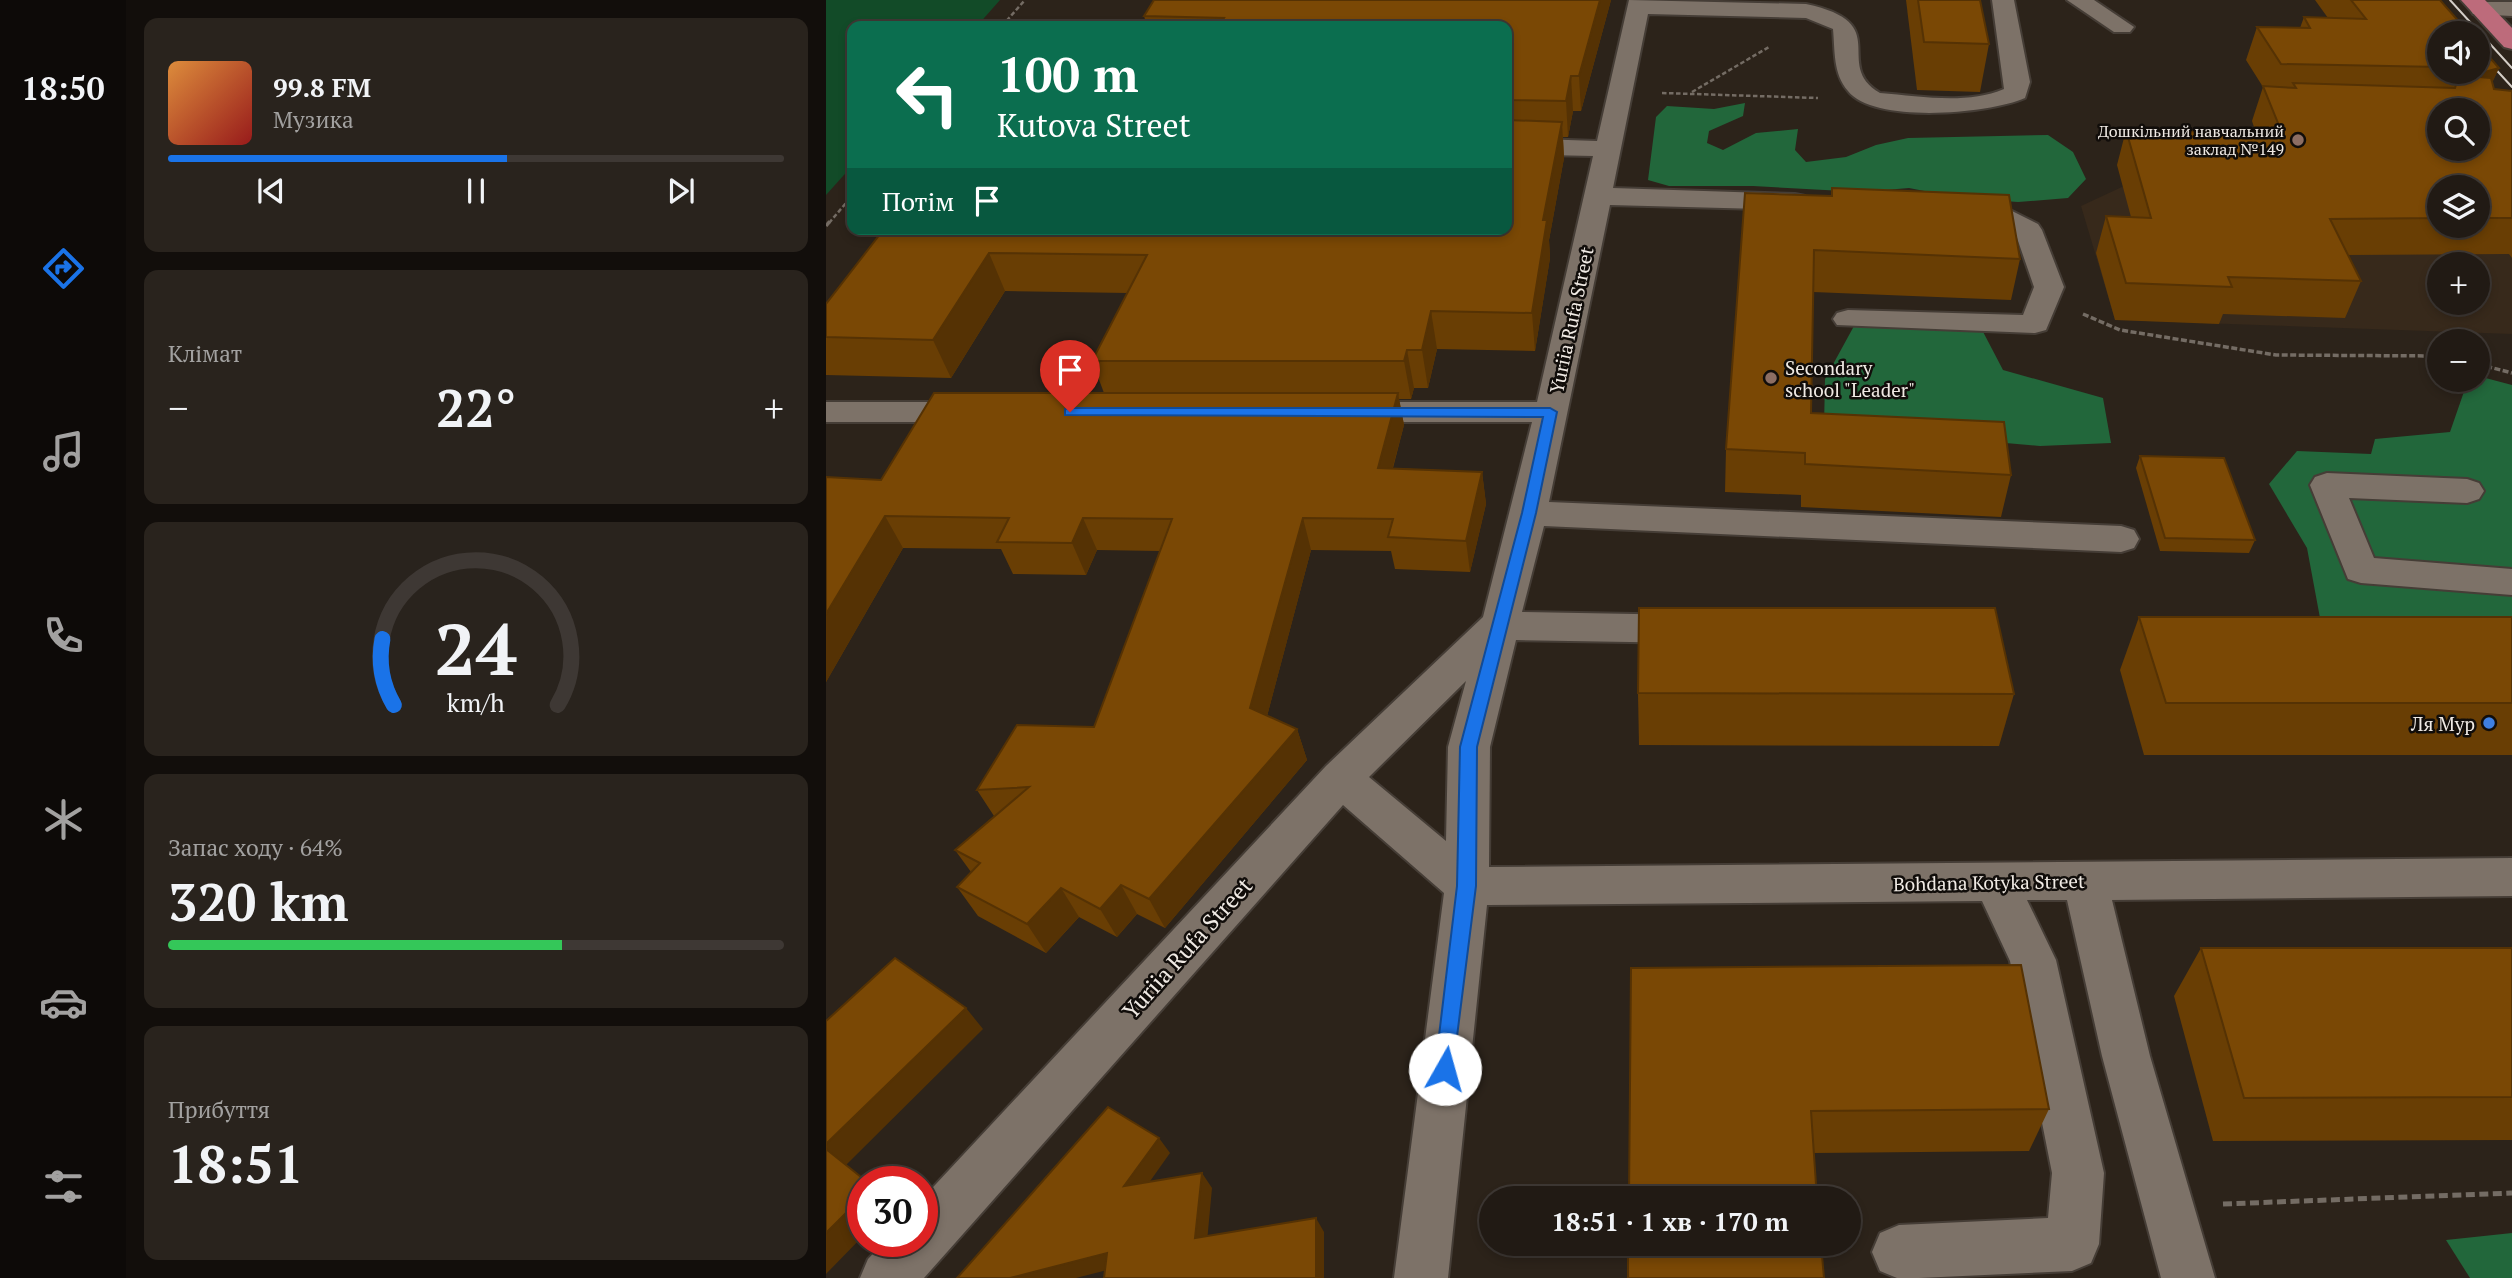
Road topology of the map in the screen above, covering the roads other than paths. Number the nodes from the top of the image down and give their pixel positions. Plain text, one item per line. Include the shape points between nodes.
1 (2003, 0) edge
2 (2078, 0) edge
3 (1639, 4) edge
4 (2476, 5) edge
5 (1812, 9) edge
6 (2512, 9) edge
7 (2122, 27) dead end
8 (2512, 41) edge
9 (1512, 146) edge
10 (1606, 149) junction
11 (1598, 196) junction
12 (1818, 202) edge
13 (1941, 206) edge
14 (1848, 319) dead end
15 (826, 412) edge
16 (1006, 412) edge
17 (1324, 412) edge
18 (1550, 412) junction
19 (2467, 491) dead end
20 (1529, 513) junction
21 (2121, 539) dead end
22 (2512, 582) edge
23 (1498, 626) junction
24 (1723, 630) edge
25 (1341, 778) junction
26 (2512, 877) edge
27 (2085, 880) junction
28 (1995, 882) junction
29 (1467, 886) junction
30 (938, 1222) edge
31 (1899, 1252) dead end
32 (906, 1257) edge
33 (887, 1278) edge
34 (1421, 1278) edge
35 (2188, 1278) edge

1 - 5 street via 2018,82 2016,93 1981,104 1874,100 1861,94 1852,83 1844,28
2 - 7 street
3 - 5 street
3 - 10 street, Yuriia Rufa Street
4 - 6 street
4 - 8 main road
9 - 10 street
10 - 11 street, Yuriia Rufa Street
11 - 12 street
11 - 18 street, Yuriia Rufa Street
13 - 14 street via 1982,207 2028,230 2049,287 2035,324
15 - 16 street
17 - 18 street
18 - 20 street, Yuriia Rufa Street
19 - 22 street via 2327,485 2361,569
20 - 21 street
20 - 23 street, Yuriia Rufa Street
23 - 24 street
23 - 25 street, Yuriia Rufa Street
23 - 29 street, Yuriia Rufa Street via 1469,747
25 - 29 street
25 - 30 street, Yuriia Rufa Street
26 - 27 street, Bohdana Kotyka Street
27 - 28 street, Bohdana Kotyka Street
27 - 35 street via 2126,1056
28 - 29 street, Bohdana Kotyka Street
28 - 31 street via 2033,960 2078,1173 2072,1244
29 - 34 street, Yuriia Rufa Street
32 - 33 street, Yuriia Rufa Street

